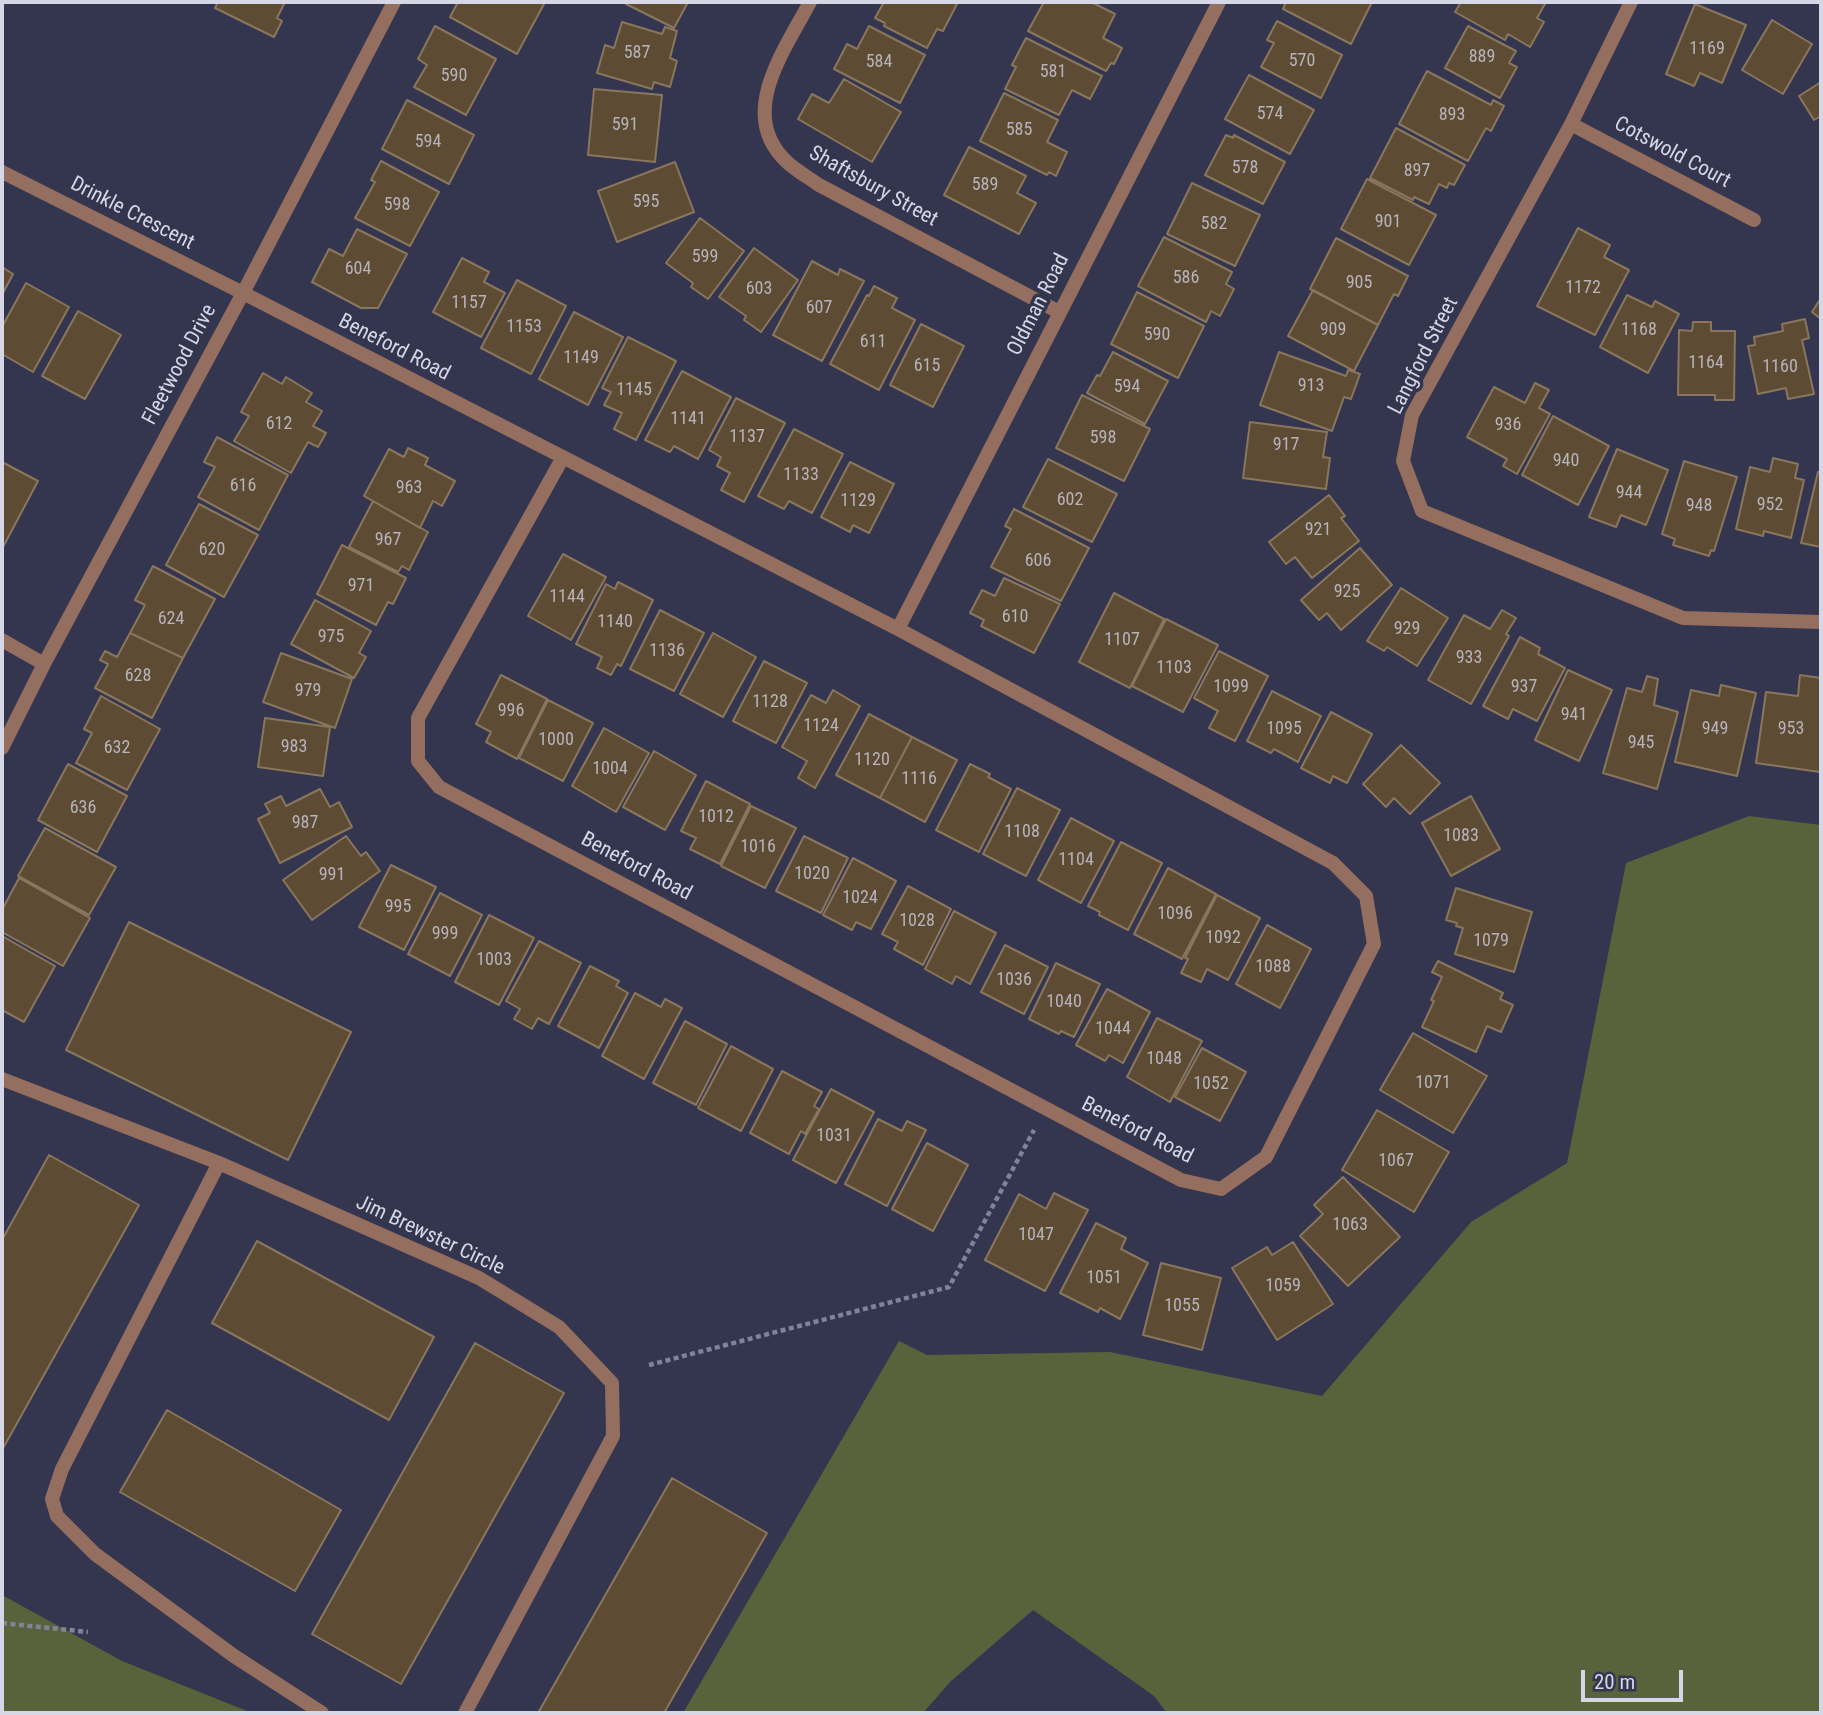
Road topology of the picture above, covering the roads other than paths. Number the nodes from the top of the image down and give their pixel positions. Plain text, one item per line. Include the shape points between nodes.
1 (394, 2) edge
2 (810, 2) edge
3 (1219, 2) edge
4 (1631, 2) edge
5 (1571, 124) junction
6 (2, 172) edge
7 (1754, 220) dead end
8 (243, 293) junction
9 (1059, 312) junction
10 (562, 459) junction
11 (1821, 622) edge
12 (898, 629) junction
13 (2, 640) edge
14 (44, 664) junction
15 (2, 748) edge
16 (2, 1079) edge
17 (219, 1163) junction
18 (322, 1713) edge
19 (465, 1713) edge

1 - 8 street, Fleetwood Drive
2 - 9 street, Shaftsbury Street via 764,97 764,121 787,162 819,185
3 - 9 street, Oldman Road
4 - 5 street, Langford Street
5 - 7 street, Cotswold Court
5 - 11 street, Langford Street via 1412,415 1403,461 1422,511 1684,618
6 - 8 street, Drinkle Crescent
8 - 10 street, Beneford Road
8 - 14 street, Fleetwood Drive
9 - 12 street, Oldman Road
10 - 12 street, Beneford Road
10 - 12 street, Beneford Road via 418,718 418,761 439,787 1181,1180 1221,1189 1266,1157 1374,944 1366,897 1333,863
13 - 14 street
14 - 15 street, Fleetwood Drive
16 - 17 street, Jim Brewster Circle
17 - 18 street via 62,1469 52,1499 57,1516 95,1554 234,1656
17 - 19 street, Jim Brewster Circle via 478,1278 559,1327 612,1383 613,1436

